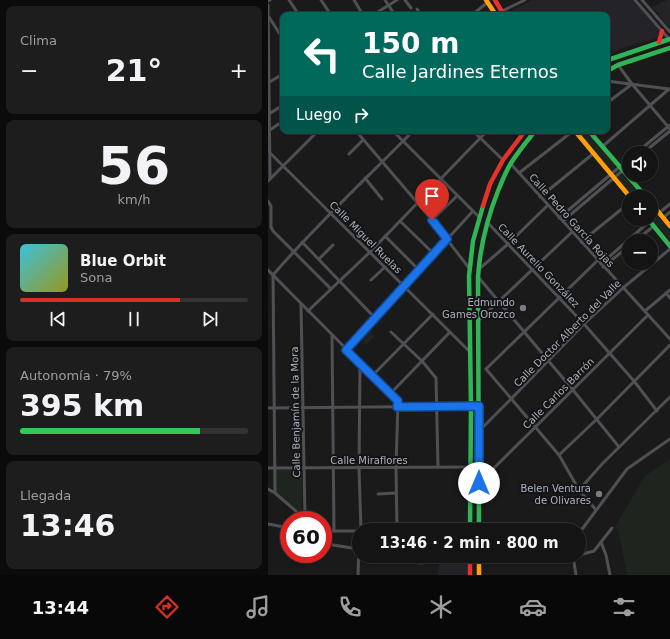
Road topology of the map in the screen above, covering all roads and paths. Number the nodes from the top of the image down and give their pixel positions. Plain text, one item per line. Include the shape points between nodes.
1 (289, 0) edge
2 (321, 0) edge
3 (354, 0) edge
4 (385, 0) edge
5 (397, 0) edge
6 (406, 0) edge
7 (495, 0) edge
8 (525, 0) edge
9 (635, 0) edge
10 (642, 0) edge
11 (487, 1) edge
12 (268, 5) edge
13 (389, 5) junction
14 (411, 8) dead end
15 (417, 9) dead end
16 (297, 12) edge
17 (329, 12) edge
18 (361, 12) edge
19 (378, 12) edge
20 (393, 12) edge
21 (419, 12) edge
22 (475, 12) edge
23 (494, 12) edge
24 (502, 12) edge
25 (505, 12) edge
26 (268, 16) edge
27 (662, 31) junction
28 (670, 32) edge
29 (280, 34) edge
30 (670, 39) edge
31 (659, 42) junction
32 (670, 48) edge
33 (610, 60) edge
34 (618, 65) junction
35 (610, 69) edge
36 (280, 76) edge
37 (610, 81) edge
38 (268, 83) edge
39 (632, 84) junction
40 (670, 89) edge
41 (610, 102) edge
42 (650, 106) junction
43 (280, 107) edge
44 (269, 114) junction
45 (280, 123) edge
46 (670, 128) edge
47 (270, 130) junction
48 (315, 134) edge
49 (358, 134) edge
50 (396, 134) edge
51 (409, 134) edge
52 (476, 134) edge
53 (484, 134) edge
54 (523, 134) edge
55 (532, 134) edge
56 (570, 134) edge
57 (577, 134) edge
58 (593, 134) edge
59 (480, 138) junction
60 (363, 140) junction
61 (403, 141) junction
62 (603, 146) junction
63 (646, 146) edge
64 (651, 146) edge
65 (269, 152) edge
66 (594, 153) junction
67 (349, 154) dead end
68 (503, 160) junction
69 (382, 161) junction
70 (511, 164) junction
71 (269, 165) edge
72 (283, 166) junction
73 (622, 168) joint
74 (519, 173) junction
75 (613, 176) junction
76 (365, 178) junction
77 (440, 179) junction
78 (269, 180) edge
79 (634, 182) edge
80 (624, 190) edge
81 (640, 190) edge
82 (457, 196) junction
83 (540, 197) junction
84 (382, 199) dead end
85 (268, 201) edge
86 (418, 203) junction
87 (670, 204) edge
88 (548, 205) junction
89 (622, 209) edge
90 (473, 211) junction
91 (670, 212) edge
92 (331, 213) junction
93 (659, 213) joint
94 (479, 217) junction
95 (560, 218) junction
96 (663, 218) junction
97 (432, 220) junction
98 (400, 221) junction
99 (562, 221) junction
100 (487, 222) junction
101 (646, 226) edge
102 (648, 226) edge
103 (654, 226) edge
104 (670, 226) edge
105 (572, 232) junction
106 (641, 234) edge
107 (385, 236) junction
108 (447, 239) junction
109 (302, 242) junction
110 (581, 242) junction
111 (508, 244) junction
112 (333, 245) dead end
113 (670, 246) edge
114 (670, 249) edge
115 (622, 251) edge
116 (293, 252) junction
117 (370, 252) junction
118 (434, 254) junction
119 (319, 259) junction
120 (598, 260) junction
121 (602, 265) junction
122 (385, 267) junction
123 (469, 268) junction
124 (268, 270) edge
125 (419, 270) junction
126 (478, 270) junction
127 (533, 270) junction
128 (273, 275) junction
129 (478, 277) junction
130 (371, 280) dead end
131 (340, 281) junction
132 (404, 286) junction
133 (623, 288) junction
134 (330, 289) junction
135 (670, 290) edge
136 (666, 293) junction
137 (559, 298) junction
138 (670, 298) edge
139 (499, 302) junction
140 (302, 304) junction
141 (308, 311) junction
142 (645, 311) junction
143 (433, 314) junction
144 (648, 315) junction
145 (375, 318) junction
146 (478, 321) junction
147 (584, 324) junction
148 (670, 330) edge
149 (391, 332) dead end
150 (450, 332) junction
151 (524, 332) junction
152 (666, 334) junction
153 (332, 335) junction
154 (670, 339) edge
155 (404, 344) junction
156 (670, 345) edge
157 (346, 350) junction
158 (469, 351) junction
159 (609, 353) junction
160 (422, 361) junction
161 (549, 361) junction
162 (360, 364) junction
163 (486, 368) junction
164 (479, 369) junction
165 (372, 376) junction
166 (634, 381) junction
167 (573, 390) junction
168 (390, 394) junction
169 (670, 397) edge
170 (511, 399) junction
171 (471, 406) junction
172 (479, 406) junction
173 (397, 407) junction
174 (437, 407) junction
175 (268, 408) edge
176 (274, 408) junction
177 (303, 408) junction
178 (333, 408) junction
179 (359, 408) junction
180 (657, 411) junction
181 (597, 419) junction
182 (535, 427) junction
183 (478, 431) junction
184 (670, 439) edge
185 (619, 447) junction
186 (559, 455) junction
187 (396, 467) junction
188 (438, 467) junction
189 (470, 467) junction
190 (268, 468) edge
191 (275, 468) junction
192 (304, 468) junction
193 (333, 468) junction
194 (359, 468) junction
195 (479, 483) junction
196 (268, 489) edge
197 (579, 490) junction
198 (275, 493) junction
199 (396, 493) junction
200 (378, 494) dead end
201 (596, 510) junction
202 (296, 511) edge
203 (306, 511) edge
204 (360, 523) edge
205 (396, 523) edge
206 (470, 523) edge
207 (479, 523) edge
208 (585, 523) edge
209 (268, 524) edge
210 (280, 526) edge
211 (612, 528) dead end
212 (352, 530) edge
213 (334, 531) joint
214 (601, 542) junction
215 (332, 544) edge
216 (352, 548) edge
217 (586, 553) edge
218 (358, 563) edge
219 (469, 563) edge
220 (479, 563) edge
221 (575, 563) edge
222 (358, 575) edge
223 (470, 575) edge
224 (480, 575) edge
225 (576, 575) edge
226 (610, 575) edge

1 - 16 street
2 - 17 street
3 - 18 street
4 - 13 street
5 - 13 street
6 - 14 street
7 - 24 main road
8 - 25 street
9 - 27 street
10 - 28 street
11 - 22 street
11 - 23 main road
12 - 26 street
13 - 19 street
13 - 20 street
15 - 21 street
26 - 29 street
26 - 38 street
27 - 30 street
27 - 31 main road
30 - 31 main road
31 - 33 main road
32 - 34 main road
34 - 35 main road
34 - 39 street
36 - 38 street
37 - 39 street
38 - 44 street
39 - 40 street
39 - 41 street
39 - 42 street
40 - 42 street
42 - 46 street
42 - 62 street
43 - 44 street
44 - 47 street
45 - 47 street
46 - 63 street
46 - 64 street
47 - 65 street
48 - 72 street
49 - 60 street
50 - 61 street
51 - 61 street
52 - 59 street
53 - 59 street
54 - 68 main road
55 - 70 main road
56 - 74 street
57 - 66 main road
58 - 62 main road
59 - 68 street
59 - 77 street
60 - 67 street
60 - 69 street
61 - 69 street
61 - 77 street
62 - 73 main road
65 - 71 street
65 - 72 street, Calle Miguel Ruelas
66 - 75 main road
66 - 83 street
68 - 94 main road via 490,184
69 - 76 street
69 - 86 street
70 - 74 street, Calle Pedro García Rojas
70 - 100 main road via 498,190
71 - 78 street
72 - 78 street
72 - 92 street, Calle Miguel Ruelas
73 - 75 street
74 - 83 street, Calle Pedro García Rojas
75 - 80 main road
75 - 95 street
75 - 99 street
76 - 84 street
76 - 92 street
77 - 82 street
77 - 86 street
79 - 81 main road
82 - 90 street
82 - 97 street
83 - 88 street, Calle Pedro García Rojas
85 - 116 street via 271,206 272,231
86 - 97 street
86 - 98 street
87 - 93 street
88 - 95 street, Calle Pedro García Rojas
88 - 111 street
89 - 110 street
90 - 94 street
90 - 108 street
91 - 96 street
92 - 109 street
92 - 117 street, Calle Miguel Ruelas
93 - 96 main road
94 - 123 main road
95 - 99 street, Calle Pedro García Rojas
96 - 104 main road
97 - 108 street
98 - 107 street
98 - 118 street
99 - 105 street, Calle Pedro García Rojas
100 - 111 street, Calle Aurelio González
100 - 126 main road
101 - 121 street
102 - 106 street
103 - 113 main road
105 - 110 street, Calle Pedro García Rojas
105 - 127 street
107 - 117 street
107 - 125 street
108 - 118 street
108 - 123 street
109 - 116 street
109 - 119 street
110 - 120 street, Calle Pedro García Rojas
111 - 126 street
111 - 127 street, Calle Aurelio González
112 - 119 street
114 - 133 street, Calle Doctor Alberto del Valle
115 - 121 street
116 - 128 street
116 - 134 street
117 - 122 street, Calle Miguel Ruelas
117 - 131 street
118 - 125 street
119 - 131 street
120 - 121 street, Calle Pedro García Rojas
120 - 137 street
121 - 133 street, Calle Pedro García Rojas
122 - 130 street
122 - 132 street, Calle Miguel Ruelas
123 - 158 main road
124 - 128 street
125 - 132 street
126 - 129 main road
127 - 137 street, Calle Aurelio González
127 - 139 street
128 - 140 street
128 - 176 street
129 - 139 street
129 - 146 main road
131 - 134 street
131 - 145 street
132 - 143 street, Calle Miguel Ruelas
132 - 145 street
133 - 142 street, Calle Pedro García Rojas
133 - 147 street, Calle Doctor Alberto del Valle
134 - 141 street
135 - 136 street
136 - 138 street
136 - 142 street
137 - 147 street, Calle Aurelio González
137 - 151 street
139 - 146 street
139 - 151 street
140 - 141 street
140 - 177 street, Calle Benjamín de la Mora
141 - 153 street
142 - 144 street, Calle Pedro García Rojas
143 - 150 street, Calle Miguel Ruelas
143 - 155 street
144 - 152 street, Calle Pedro García Rojas
144 - 159 street, Calle Carlos Barrón
145 - 157 street
146 - 164 main road
147 - 159 street, Calle Aurelio González
147 - 161 street, Calle Doctor Alberto del Valle
148 - 152 street
149 - 155 street
150 - 158 street, Calle Miguel Ruelas
150 - 160 street
151 - 161 street
151 - 163 street
152 - 154 street, Calle Pedro García Rojas
153 - 157 street
153 - 178 street
155 - 160 street
155 - 165 street
156 - 166 street
157 - 162 street
158 - 171 main road
159 - 166 street, Calle Aurelio González
159 - 167 street, Calle Carlos Barrón
160 - 168 street
160 - 174 street via 436,378
161 - 167 street
161 - 170 street, Calle Doctor Alberto del Valle
162 - 165 street
162 - 179 street
163 - 164 street
163 - 170 street
164 - 172 main road
165 - 168 street
166 - 180 street, Calle Aurelio González
166 - 181 street
167 - 181 street
167 - 182 street, Calle Carlos Barrón
168 - 173 street via 398,401
169 - 180 street
170 - 182 street
170 - 183 street, Calle Doctor Alberto del Valle
171 - 172 street
171 - 174 street
171 - 189 main road
172 - 183 main road
173 - 174 street
173 - 179 street
173 - 187 street
174 - 188 street
175 - 176 street
176 - 177 street
176 - 191 street
177 - 178 street
177 - 192 street, Calle Benjamín de la Mora
178 - 179 street
178 - 193 street
179 - 194 street
180 - 185 street
181 - 185 street
181 - 186 street
182 - 186 street
182 - 195 street, Calle Carlos Barrón
183 - 195 main road
184 - 201 street via 627,469
185 - 197 street
186 - 197 street
187 - 188 street, Calle Miraflores
187 - 194 street, Calle Miraflores
187 - 199 street
188 - 189 street, Calle Miraflores
189 - 206 main road
190 - 191 street, Calle Miraflores
191 - 192 street, Calle Miraflores
191 - 198 street
192 - 193 street, Calle Miraflores
192 - 203 street, Calle Benjamín de la Mora
193 - 194 street, Calle Miraflores
193 - 213 street
194 - 204 street
195 - 207 main road
196 - 198 street
197 - 201 street
198 - 202 street
199 - 200 street
199 - 205 street
201 - 208 street
209 - 210 street
211 - 214 street
212 - 213 street
214 - 217 street via 594,551
214 - 226 street
215 - 216 street
218 - 222 street
219 - 223 main road
220 - 224 main road
221 - 225 street

